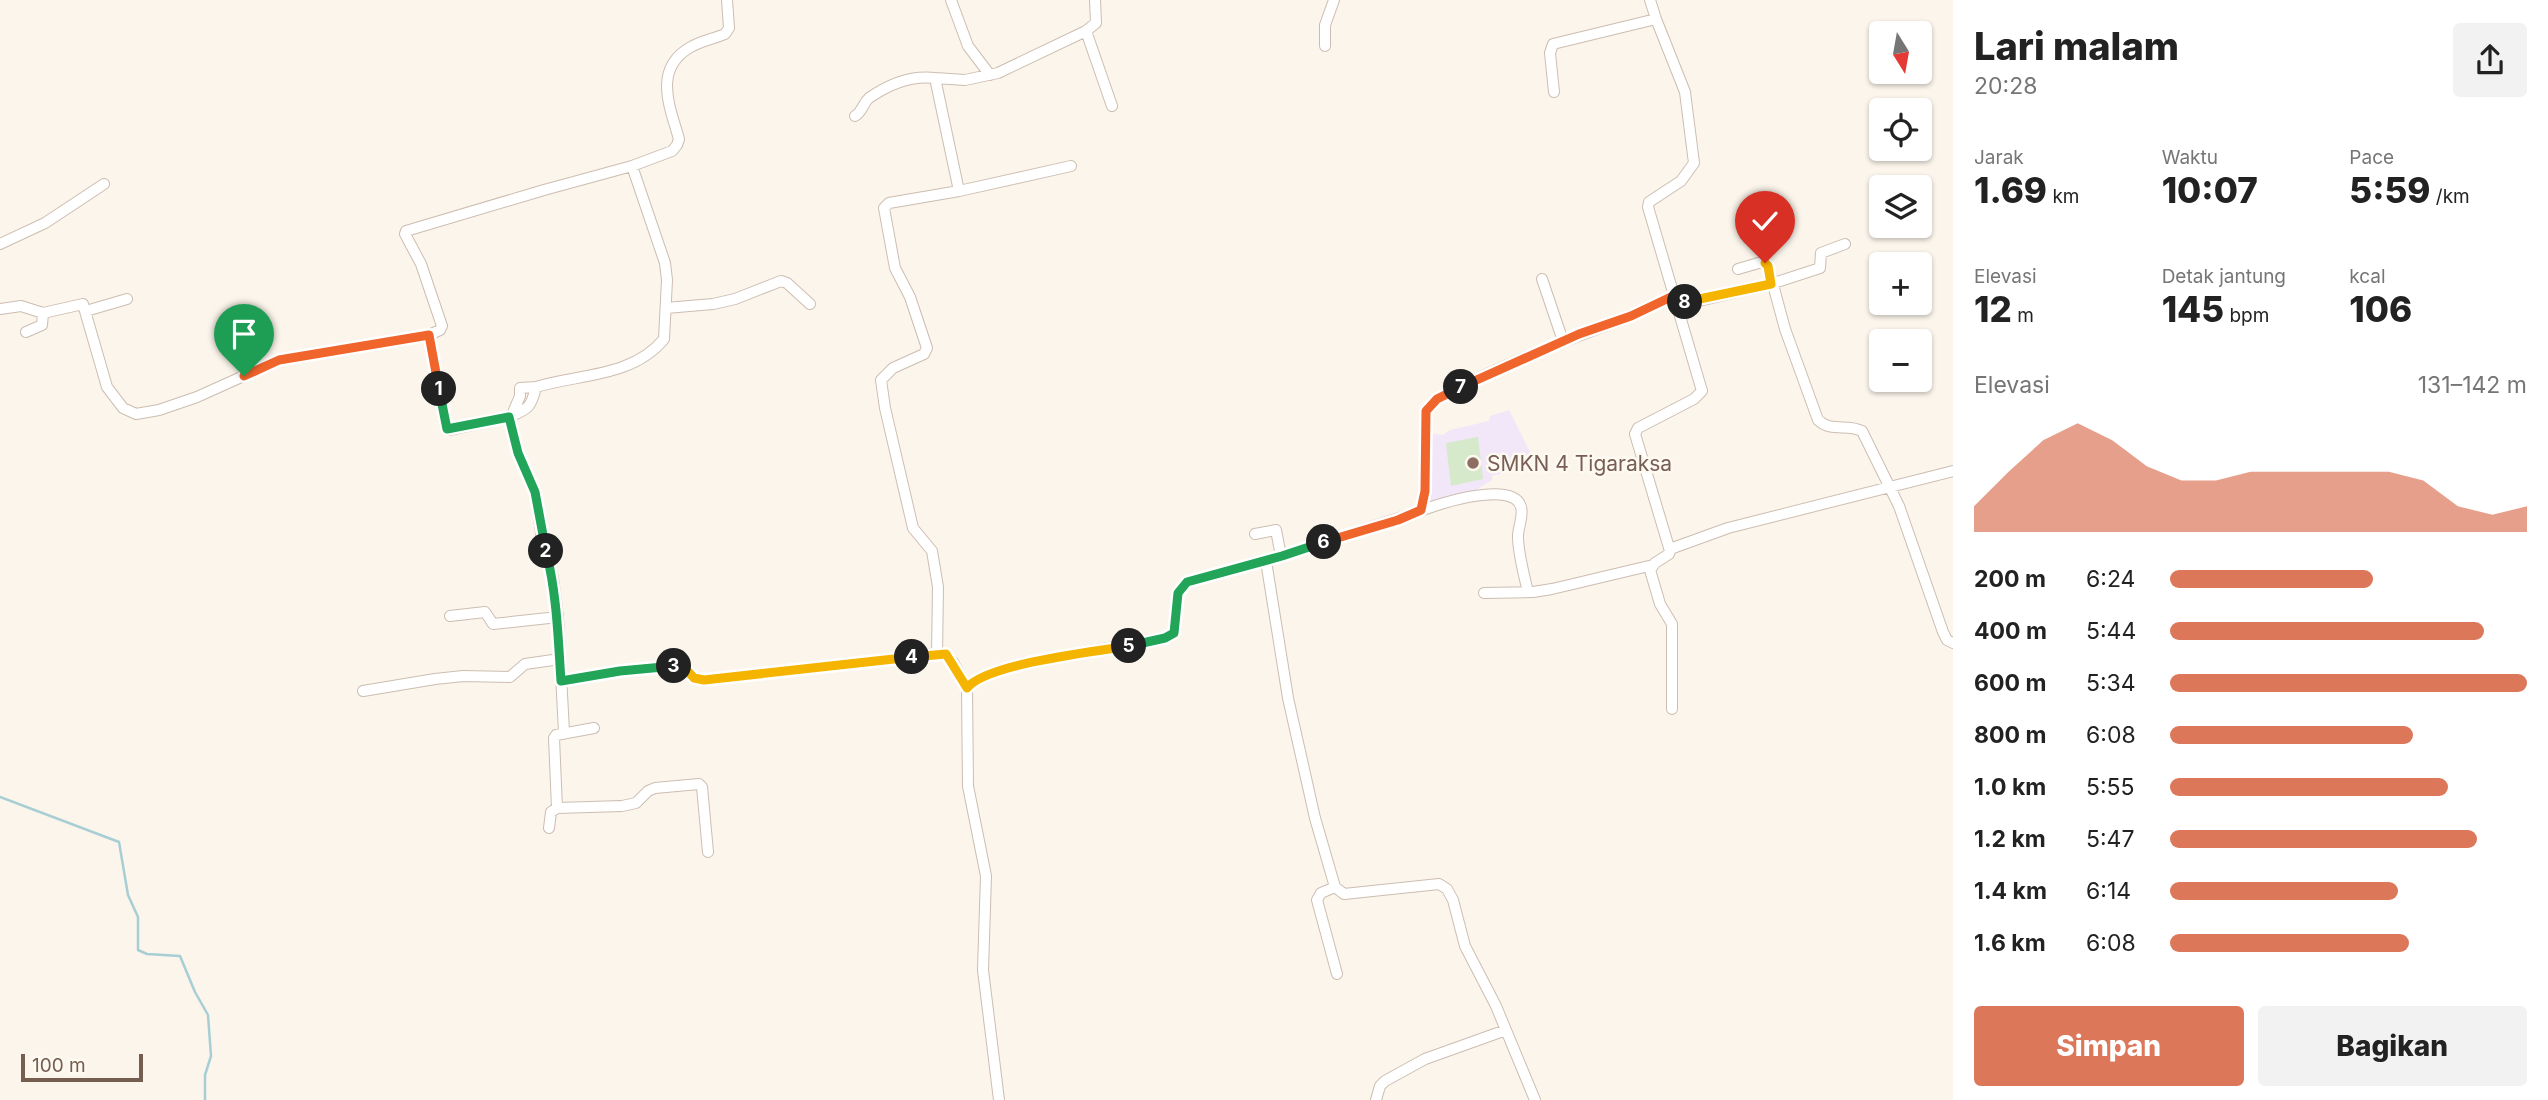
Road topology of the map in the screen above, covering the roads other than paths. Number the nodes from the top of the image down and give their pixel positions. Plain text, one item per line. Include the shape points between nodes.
1 (951, 0) edge
2 (1096, 0) edge
3 (1334, 0) edge
4 (1650, 0) edge
5 (725, 2) edge
6 (1656, 19) junction
7 (1086, 31) junction
8 (1325, 46) dead end
9 (990, 75) junction
10 (935, 78) junction
11 (1554, 92) dead end
12 (1112, 106) dead end
13 (855, 116) dead end
14 (632, 166) junction
15 (1071, 166) dead end
16 (104, 184) dead end
17 (959, 191) junction
18 (0, 244) edge
19 (1845, 244) dead end
20 (1738, 269) dead end
21 (1542, 279) dead end
22 (1771, 284) junction
23 (1673, 296) junction
24 (127, 299) dead end
25 (810, 304) dead end
26 (666, 308) junction
27 (0, 309) edge
28 (86, 311) junction
29 (43, 313) junction
30 (26, 332) dead end
31 (429, 335) junction
32 (1563, 341) junction
33 (510, 416) junction
34 (1953, 471) edge
35 (1888, 486) junction
36 (1421, 510) junction
37 (1255, 534) dead end
38 (1670, 549) junction
39 (1282, 556) junction
40 (1266, 561) junction
41 (1653, 565) junction
42 (1528, 592) junction
43 (1484, 593) dead end
44 (450, 617) dead end
45 (558, 617) junction
46 (1953, 643) edge
47 (937, 654) junction
48 (559, 659) junction
49 (561, 681) junction
50 (967, 688) junction
51 (363, 691) dead end
52 (1672, 709) dead end
53 (594, 729) dead end
54 (564, 733) junction
55 (557, 808) junction
56 (549, 828) dead end
57 (708, 852) dead end
58 (1335, 887) junction
59 (1337, 974) dead end
60 (1506, 1030) junction
61 (999, 1100) edge
62 (1376, 1100) edge
63 (1535, 1100) edge

1 - 9 street via 968,46
2 - 7 street via 1096,23
3 - 8 street via 1325,25
4 - 6 street
5 - 14 street via 729,28 725,34 690,47 669,69 666,88 679,139 676,148
6 - 11 street via 1553,44
6 - 23 street via 1685,92 1693,163 1681,181 1648,204
7 - 9 street
7 - 12 street
9 - 10 street via 965,80
10 - 13 street via 904,80 869,98
10 - 17 street
14 - 26 street via 665,262
14 - 31 street via 406,231 442,326
15 - 17 street
16 - 18 street via 45,223
17 - 47 street via 889,203 884,211 895,268 927,348 881,380 913,528 932,551 938,587
19 - 22 street via 1821,253 1820,268
20 - 22 street via 1765,263
21 - 32 street
22 - 23 street via 1689,302
22 - 35 street via 1818,420 1828,427 1862,431
23 - 32 street
23 - 38 street via 1702,391 1635,434
24 - 28 street
25 - 26 street via 780,281 735,299
26 - 33 street via 664,340 658,347 635,362 603,373 536,387 527,409
27 - 29 street via 21,306
28 - 29 street via 80,303
28 - 31 street via 107,387 123,408 136,414 197,397 279,360
29 - 30 street via 42,325
31 - 33 street via 446,428
32 - 36 street via 1429,406
33 - 45 street via 518,453 535,492
34 - 35 street
35 - 38 street via 1728,528
35 - 46 street via 1943,632
36 - 39 street
36 - 42 street via 1491,494 1515,498 1522,510 1518,541
37 - 39 street via 1276,530
38 - 41 street via 1670,554
39 - 40 street
40 - 50 street via 1187,582 1178,593 1171,636 986,675
40 - 58 street via 1288,698
41 - 42 street
41 - 52 street via 1650,573 1656,594 1672,624
42 - 43 street
44 - 45 street via 485,612 493,624
45 - 48 street
47 - 49 street via 704,680 676,666
47 - 50 street via 949,656
48 - 49 street
48 - 51 street via 525,664 506,677 444,678
49 - 54 street
50 - 61 street via 968,786 986,876 983,970
53 - 54 street
54 - 55 street via 556,734 553,741
55 - 56 street via 551,813
55 - 57 street via 622,806 636,803 655,788 699,784
58 - 59 street via 1321,893 1317,901
58 - 60 street via 1344,894 1439,884 1447,889 1465,946
60 - 62 street via 1425,1059 1385,1081
60 - 63 street

